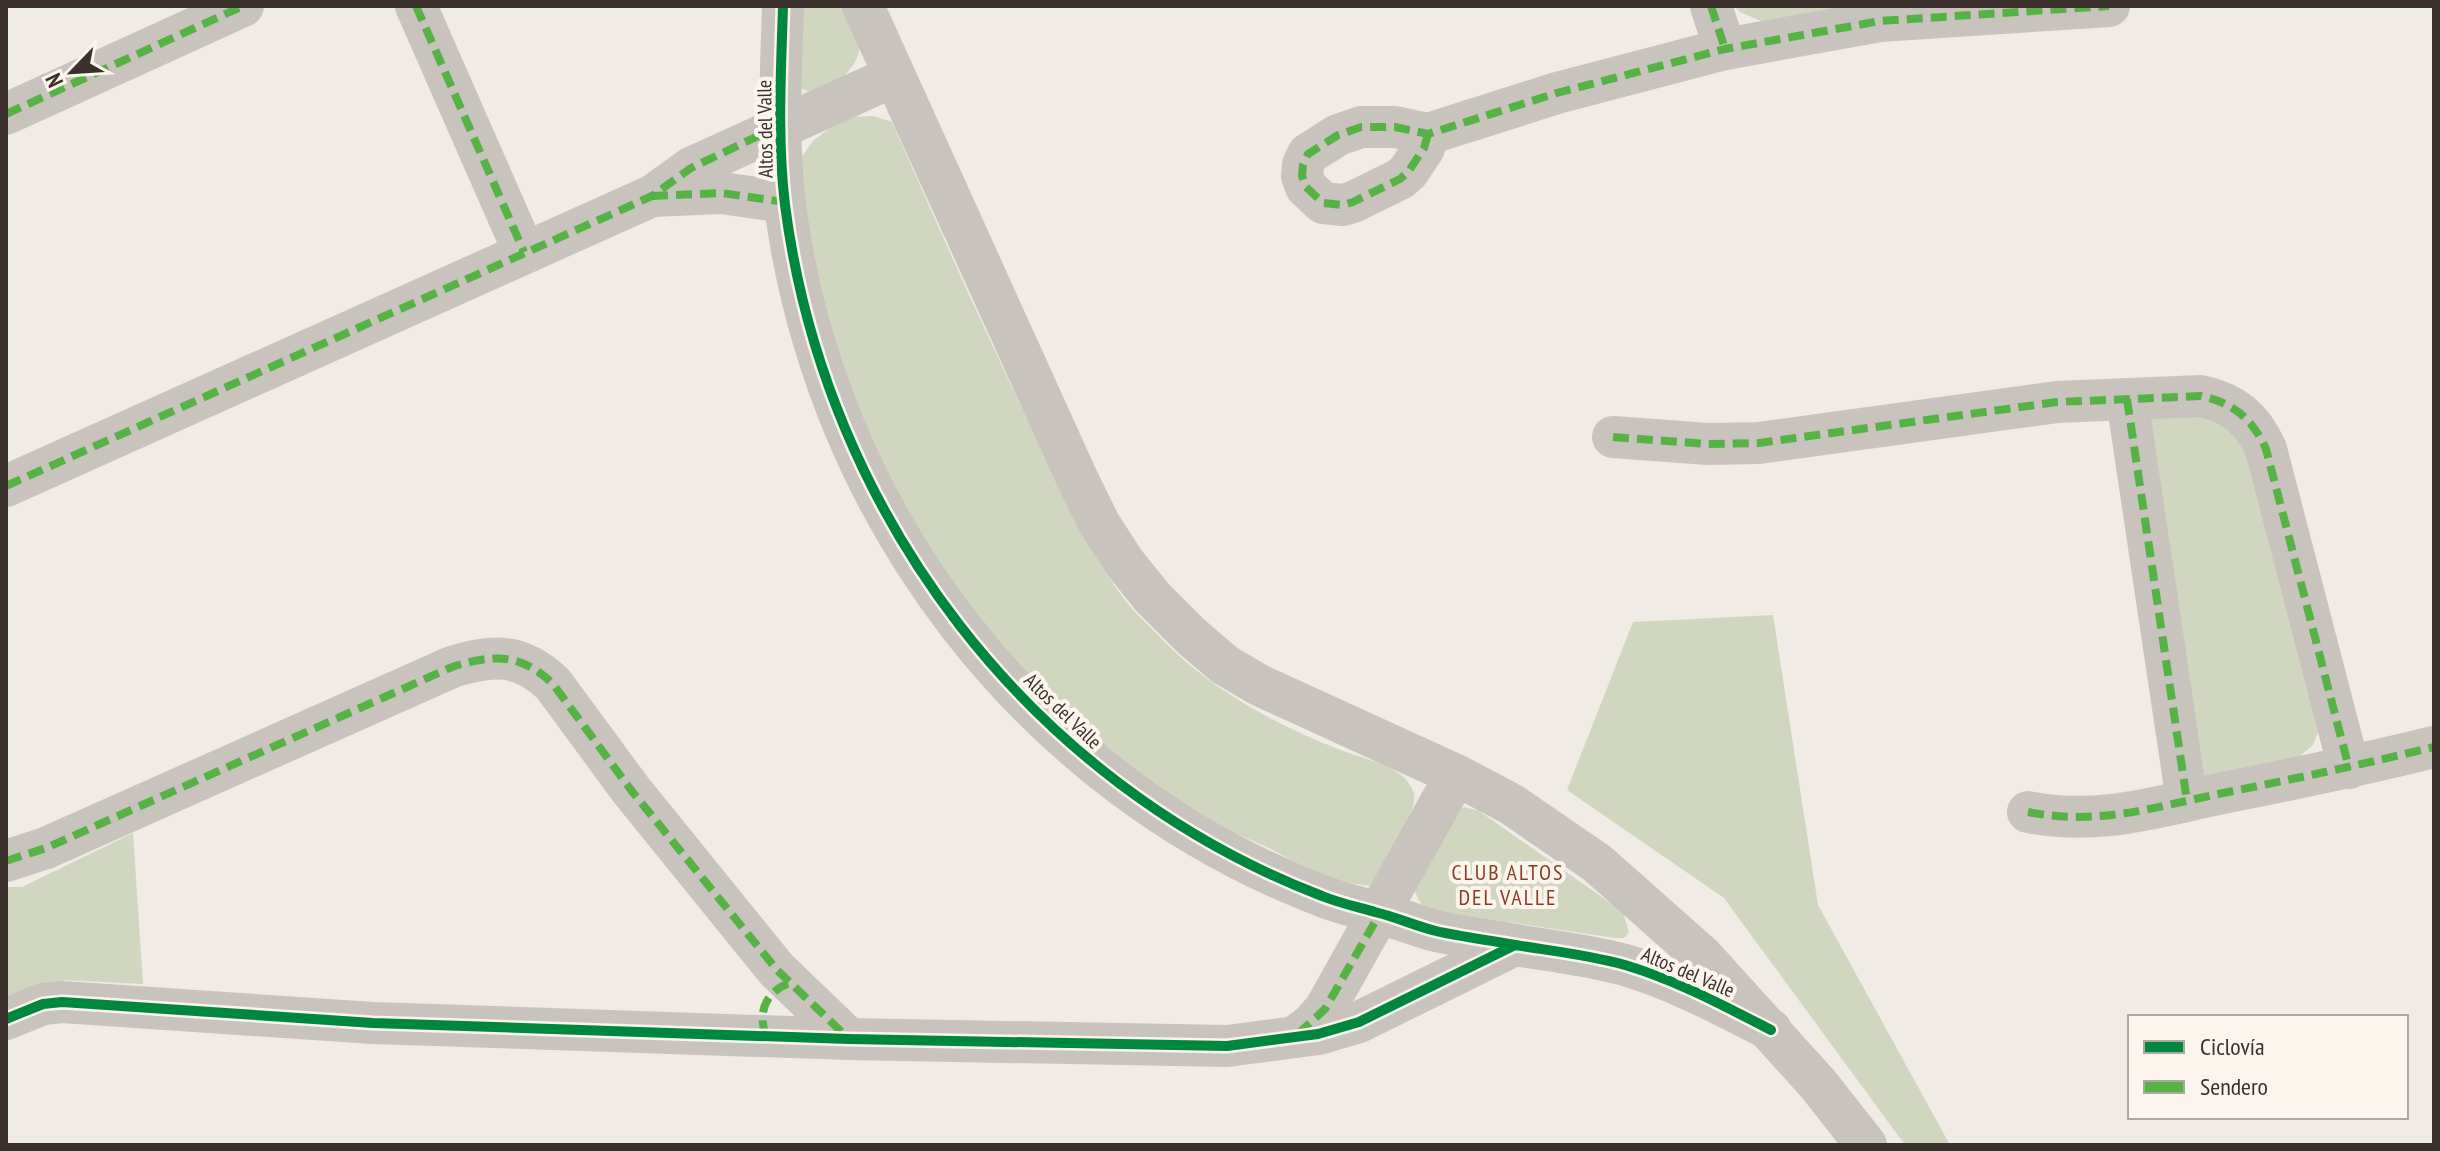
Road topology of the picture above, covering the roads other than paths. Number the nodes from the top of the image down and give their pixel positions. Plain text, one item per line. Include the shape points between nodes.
1 (243, 6) edge
2 (416, 6) edge
3 (783, 6) edge
4 (863, 6) edge
5 (1711, 6) edge
6 (2109, 6) edge
7 (1944, 11) edge
8 (1725, 49) junction
9 (894, 76) junction
10 (6, 114) edge
11 (779, 126) junction
12 (1428, 134) dead end
13 (652, 196) junction
14 (785, 202) junction
15 (524, 252) junction
16 (2127, 399) junction
17 (1613, 437) dead end
18 (6, 486) edge
19 (2434, 747) edge
20 (2349, 768) junction
21 (1456, 775) junction
22 (2187, 801) junction
23 (2028, 812) dead end
24 (6, 861) edge
25 (1380, 913) junction
26 (1515, 945) junction
27 (789, 983) junction
28 (6, 1019) edge
29 (1771, 1030) junction
30 (766, 1036) junction
31 (1295, 1037) junction
32 (849, 1039) junction
33 (1866, 1145) edge

1 - 10 street
2 - 15 street
3 - 11 street, Altos del Valle
4 - 9 street, Altos del Valle
5 - 8 street
6 - 7 street via 2044,12
7 - 8 street
8 - 12 street
9 - 11 street
9 - 21 street, Altos del Valle via 1076,476 1124,562 1153,598 1225,665
11 - 13 street via 691,168
11 - 14 street, Altos del Valle
13 - 14 street via 721,193
13 - 15 street
14 - 25 street, Altos del Valle via 810,327 847,436 889,520 978,649 1018,695 1105,775 1191,835 1325,898
15 - 18 street
16 - 17 street via 1980,411 1759,443
16 - 20 street via 2221,400 2259,434
16 - 22 street
19 - 20 street
20 - 22 street
21 - 25 street
21 - 29 street, Altos del Valle via 1511,804 1597,863 1703,957
22 - 23 street via 2111,817 2060,818
24 - 27 street via 46,848 452,667 489,657 509,658 553,684 631,790
25 - 26 street, Altos del Valle via 1436,931
25 - 31 street via 1325,1009
26 - 29 street, Altos del Valle via 1626,965
26 - 31 street via 1381,1013
27 - 30 street via 764,1005
27 - 32 street
28 - 30 street via 62,1002 373,1023
29 - 33 street, Altos del Valle
30 - 32 street
31 - 32 street via 1227,1046

